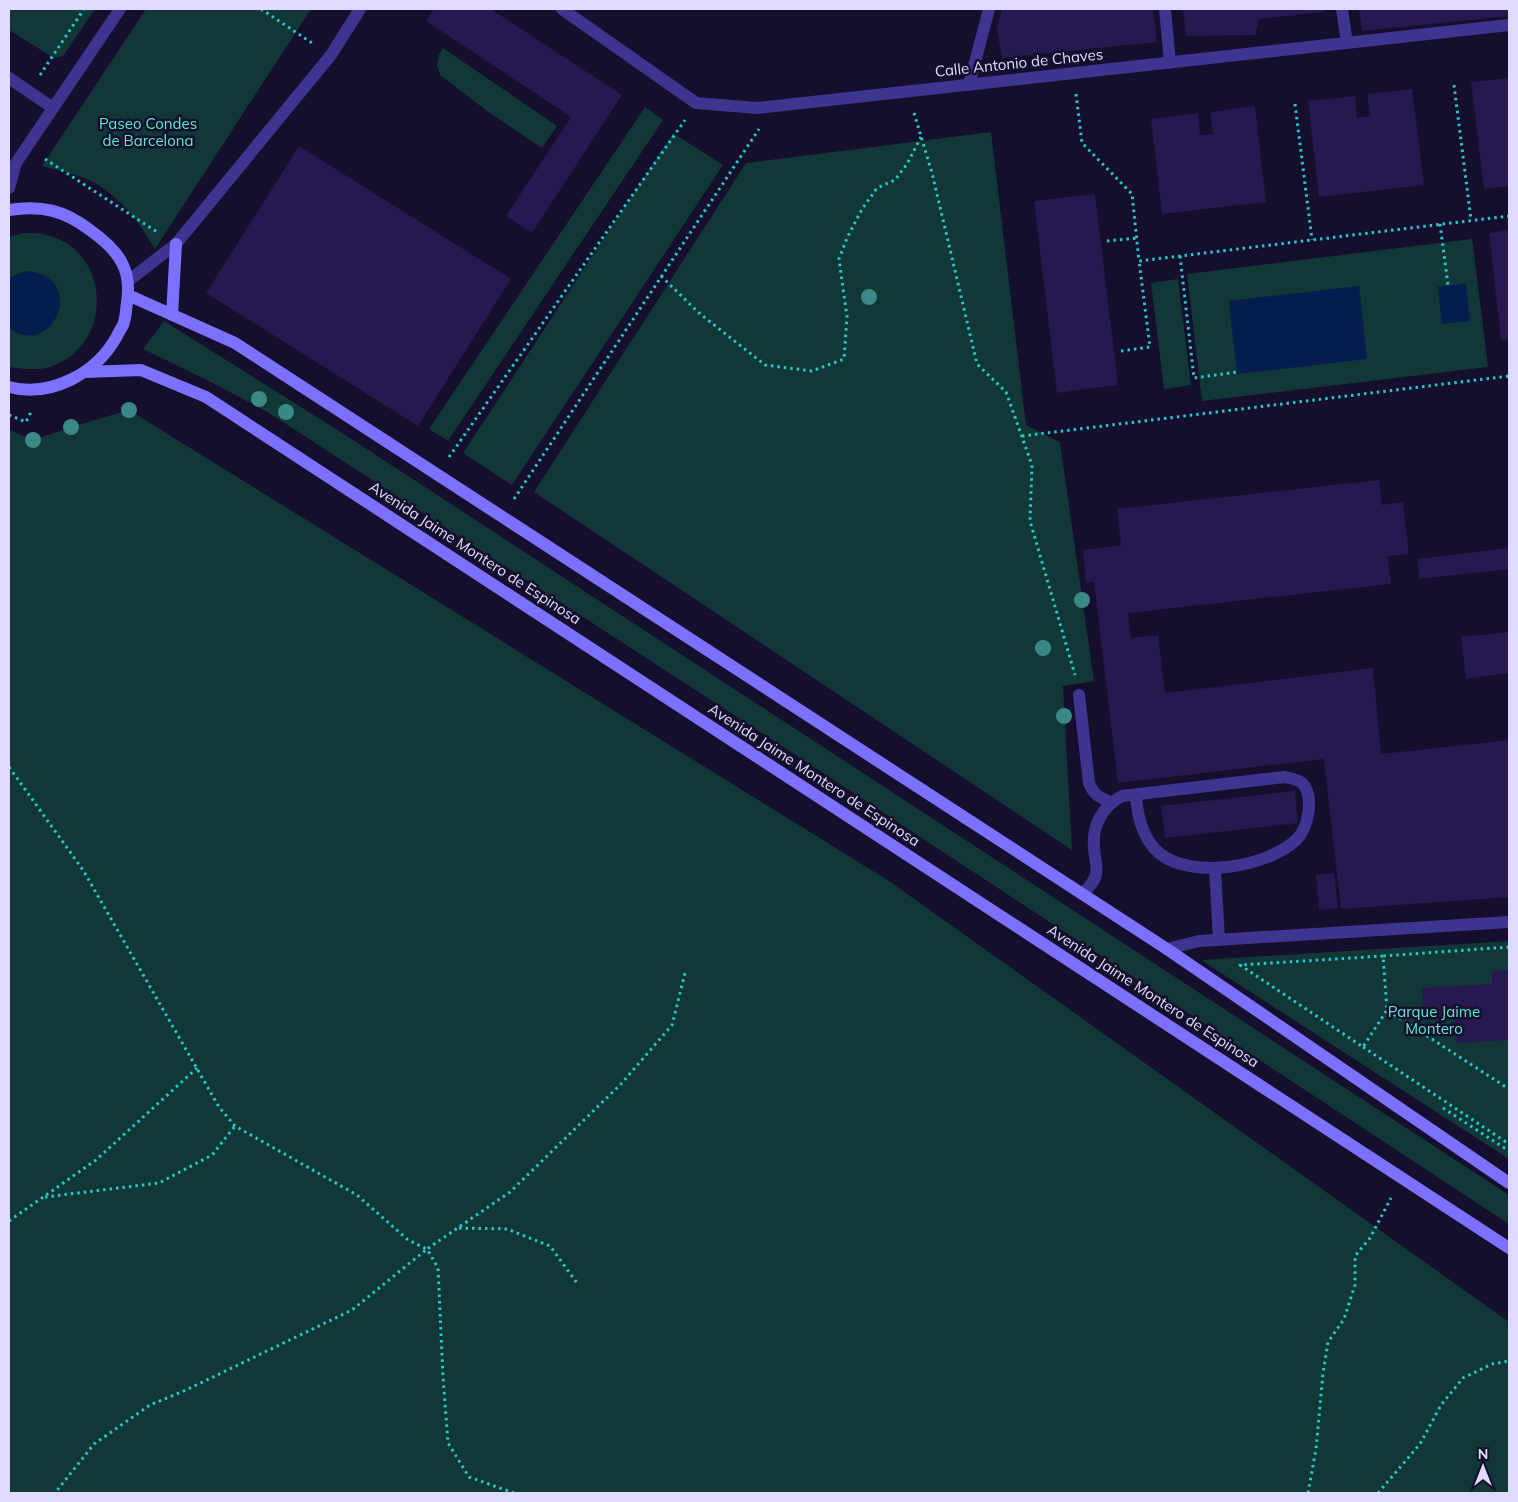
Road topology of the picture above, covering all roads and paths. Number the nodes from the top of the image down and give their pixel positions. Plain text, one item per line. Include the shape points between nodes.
1 (84, 9) edge
2 (120, 9) edge
3 (261, 9) edge
4 (360, 9) edge
5 (562, 9) edge
6 (989, 9) edge
7 (1165, 9) edge
8 (1342, 9) edge
9 (1509, 25) edge
10 (1347, 43) junction
11 (331, 56) junction
12 (1170, 63) junction
13 (1073, 73) junction
14 (9, 78) edge
15 (969, 85) junction
16 (1454, 85) dead end
17 (29, 92) junction
18 (908, 92) junction
19 (696, 103) junction
20 (1295, 104) dead end
21 (774, 106) junction
22 (53, 108) junction
23 (922, 136) junction
24 (9, 188) edge
25 (9, 210) edge
26 (1509, 216) edge
27 (1471, 220) junction
28 (1440, 224) junction
29 (1137, 238) junction
30 (1312, 240) junction
31 (1107, 241) dead end
32 (176, 244) junction
33 (1180, 256) junction
34 (1139, 261) junction
35 (661, 276) junction
36 (128, 281) junction
37 (1448, 285) dead end
38 (128, 295) junction
39 (172, 315) junction
40 (1121, 351) dead end
41 (85, 372) junction
42 (1236, 372) dead end
43 (1509, 376) edge
44 (9, 387) edge
45 (1022, 436) junction
46 (438, 474) junction
47 (502, 516) junction
48 (1079, 696) joint
49 (9, 767) edge
50 (1136, 794) junction
51 (1111, 802) junction
52 (1215, 869) junction
53 (1082, 894) junction
54 (1509, 922) edge
55 (1219, 940) junction
56 (1509, 947) edge
57 (1167, 948) junction
58 (1383, 956) junction
59 (685, 974) dead end
60 (1387, 1010) junction
61 (1363, 1047) junction
62 (197, 1068) junction
63 (1509, 1089) edge
64 (235, 1126) junction
65 (1509, 1144) edge
66 (1509, 1183) edge
67 (43, 1197) junction
68 (1391, 1197) dead end
69 (9, 1221) edge
70 (459, 1228) junction
71 (1509, 1248) edge
72 (427, 1249) junction
73 (577, 1282) dead end
74 (1509, 1361) edge
75 (54, 1493) edge
76 (514, 1493) edge
77 (1308, 1493) edge
78 (1378, 1493) edge

1 - 17 path
2 - 22 street
3 - 11 path
4 - 11 street
5 - 19 street
6 - 15 street
7 - 12 street
8 - 10 street
9 - 10 street, Calle Antonio de Chaves
10 - 12 street, Calle Antonio de Chaves
11 - 32 street
12 - 13 street, Calle Antonio de Chaves
13 - 15 street, Calle Antonio de Chaves
13 - 29 path via 1082,142 1132,194
14 - 17 street
15 - 18 street, Calle Antonio de Chaves
16 - 27 path
17 - 22 street
18 - 21 street, Calle Antonio de Chaves
18 - 23 path
19 - 21 street, Calle Antonio de Chaves via 757,108
19 - 46 path
20 - 30 path
21 - 35 path
22 - 24 street via 16,163
23 - 35 path via 894,180 877,188 862,209 839,259 847,317 844,359 812,371 765,364 700,313
23 - 45 path via 977,364 1006,392
25 - 36 main road via 29,207 55,210 80,222 102,239 122,262
26 - 27 path
27 - 28 path
28 - 30 path
28 - 37 path
29 - 31 path
29 - 34 path
30 - 33 path
32 - 36 street
32 - 39 main road
33 - 34 path
33 - 42 path via 1194,378
34 - 40 path via 1150,347
35 - 47 path
36 - 38 main road
38 - 39 main road
38 - 41 main road via 124,323 109,351
39 - 46 main road via 235,343
41 - 44 main road via 42,390
41 - 71 main road, Avenida Jaime Montero de Espinosa via 141,370 206,397
43 - 45 path
45 - 48 path via 1032,465 1030,521
46 - 47 main road
47 - 53 main road
48 - 51 street via 1091,790
49 - 62 path via 83,870
50 - 51 street
50 - 52 street via 1143,831 1160,853 1173,861
50 - 52 street via 1284,778 1303,784 1309,803 1308,818 1296,840 1258,862
51 - 53 street via 1096,823 1096,876
52 - 55 street
53 - 57 main road
54 - 55 street
55 - 57 street
56 - 58 path
57 - 66 main road
58 - 60 path
58 - 61 path via 1240,965
59 - 70 path via 672,1025 621,1084 510,1192
60 - 61 path
60 - 63 path
61 - 65 path
62 - 64 path via 219,1107
62 - 67 path via 96,1160
64 - 67 path via 212,1155 159,1183
64 - 72 path via 357,1195 408,1240
67 - 69 path
68 - 77 path via 1370,1238 1355,1256 1355,1285 1344,1319 1328,1342
70 - 72 path
70 - 73 path via 507,1229 550,1246
72 - 75 path via 352,1310 150,1405 94,1444
72 - 76 path via 438,1268 448,1443 469,1476
74 - 78 path via 1492,1364 1463,1378 1441,1405 1420,1444

